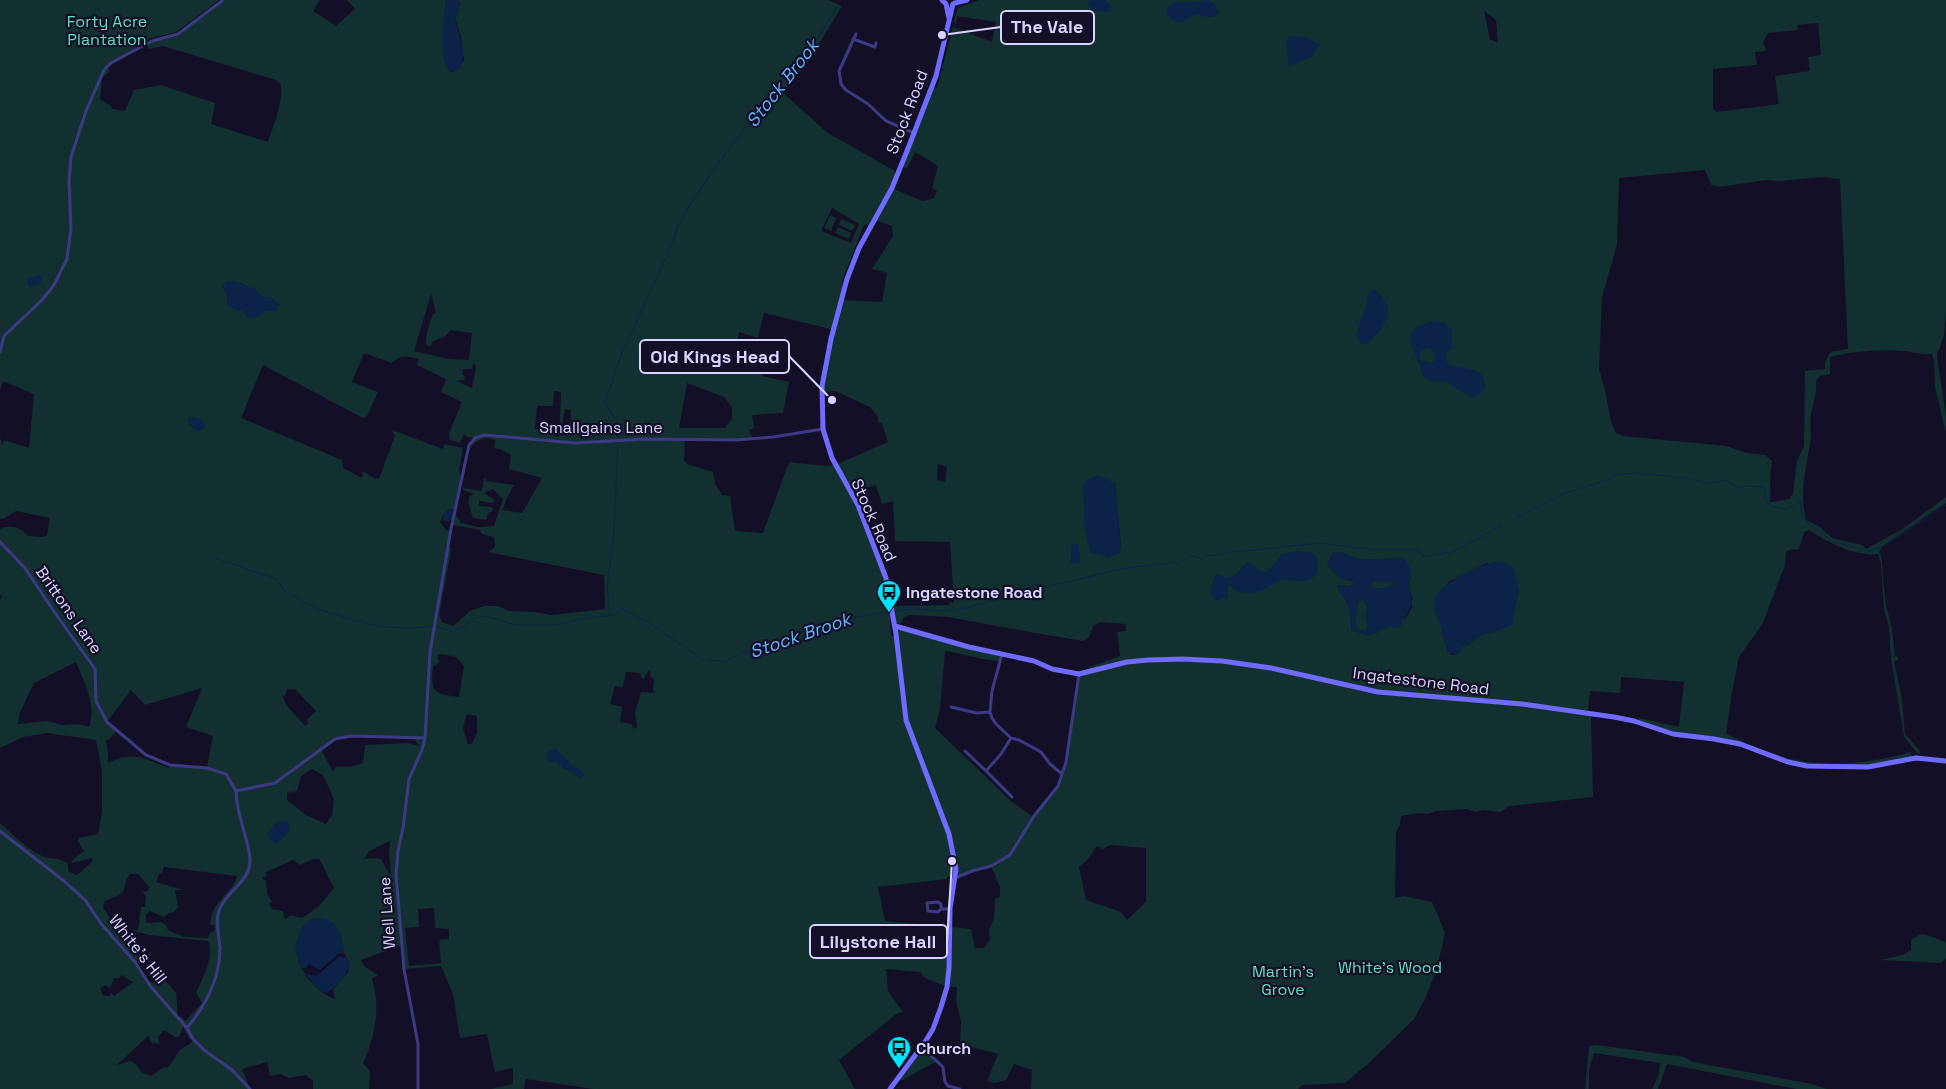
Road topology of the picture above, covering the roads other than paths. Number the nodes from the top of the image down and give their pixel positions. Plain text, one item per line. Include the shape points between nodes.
1 (223, 0) edge
2 (968, 0) edge
3 (943, 1) edge
4 (955, 2) edge
5 (949, 21) junction
6 (856, 34) dead end
7 (853, 40) junction
8 (875, 47) dead end
9 (914, 133) junction
10 (0, 352) edge
11 (823, 429) junction
12 (0, 542) edge
13 (895, 626) junction
14 (1002, 653) junction
15 (1079, 674) junction
16 (951, 707) dead end
17 (990, 712) junction
18 (425, 738) junction
19 (1011, 738) junction
20 (965, 751) dead end
21 (1946, 761) edge
22 (986, 771) junction
23 (1062, 774) junction
24 (236, 791) junction
25 (1012, 797) dead end
26 (0, 831) edge
27 (955, 878) junction
28 (941, 909) junction
29 (950, 909) junction
30 (187, 1028) junction
31 (925, 1042) junction
32 (250, 1089) edge
33 (418, 1089) edge
34 (890, 1089) edge
35 (960, 1089) edge

1 - 10 street via 178,34 152,41 104,70 71,157 71,228 67,259 42,300 4,336
2 - 4 main road
3 - 4 main road, Stock Road
3 - 5 main road, Stock Road
4 - 5 main road, Stock Road
5 - 9 main road, Stock Road via 936,76
6 - 7 street
7 - 8 street
7 - 9 street via 839,71 841,84 886,121
9 - 11 main road, Stock Road via 895,182 859,248 847,279 822,386
11 - 13 main road, Stock Road via 832,458 858,505 883,570
11 - 18 street, Smallgains Lane via 773,438 736,440 682,438 576,443 484,435 476,438 467,452 432,633
12 - 24 street, Brittons Lane via 25,568 95,669 96,702 106,722 146,755 170,765 207,768 226,774
13 - 14 main road, Ingatestone Road
13 - 27 main road, Stock Road via 906,720 948,834 955,862
14 - 15 main road, Ingatestone Road
14 - 17 street
15 - 21 main road, Ingatestone Road via 1134,661 1222,661 1272,668 1378,692 1522,704 1614,717 1673,734 1731,742 1807,766 1868,766 1916,758
15 - 23 street
16 - 17 street via 977,713
17 - 19 street via 996,724
18 - 24 street via 351,736 335,739 275,783
18 - 33 street, Well Lane via 409,779 396,876 404,970 418,1044
19 - 22 street
19 - 23 street via 1041,752
20 - 22 street
22 - 25 street
23 - 27 street via 1058,786 1034,816 1010,855 991,866
24 - 30 street via 250,859 248,872 220,907 217,923 220,949 215,979 206,1002
26 - 30 street, White's Hill via 85,900 135,962 150,987
27 - 29 main road, Stock Road
28 - 28 street via 938,912 928,911 927,902 938,902
28 - 29 street
29 - 31 main road, Stock Road via 947,987 933,1030
30 - 32 street, White's Hill via 202,1048 232,1070
31 - 34 main road, Stock Road
31 - 35 street via 931,1057 943,1067 945,1082

